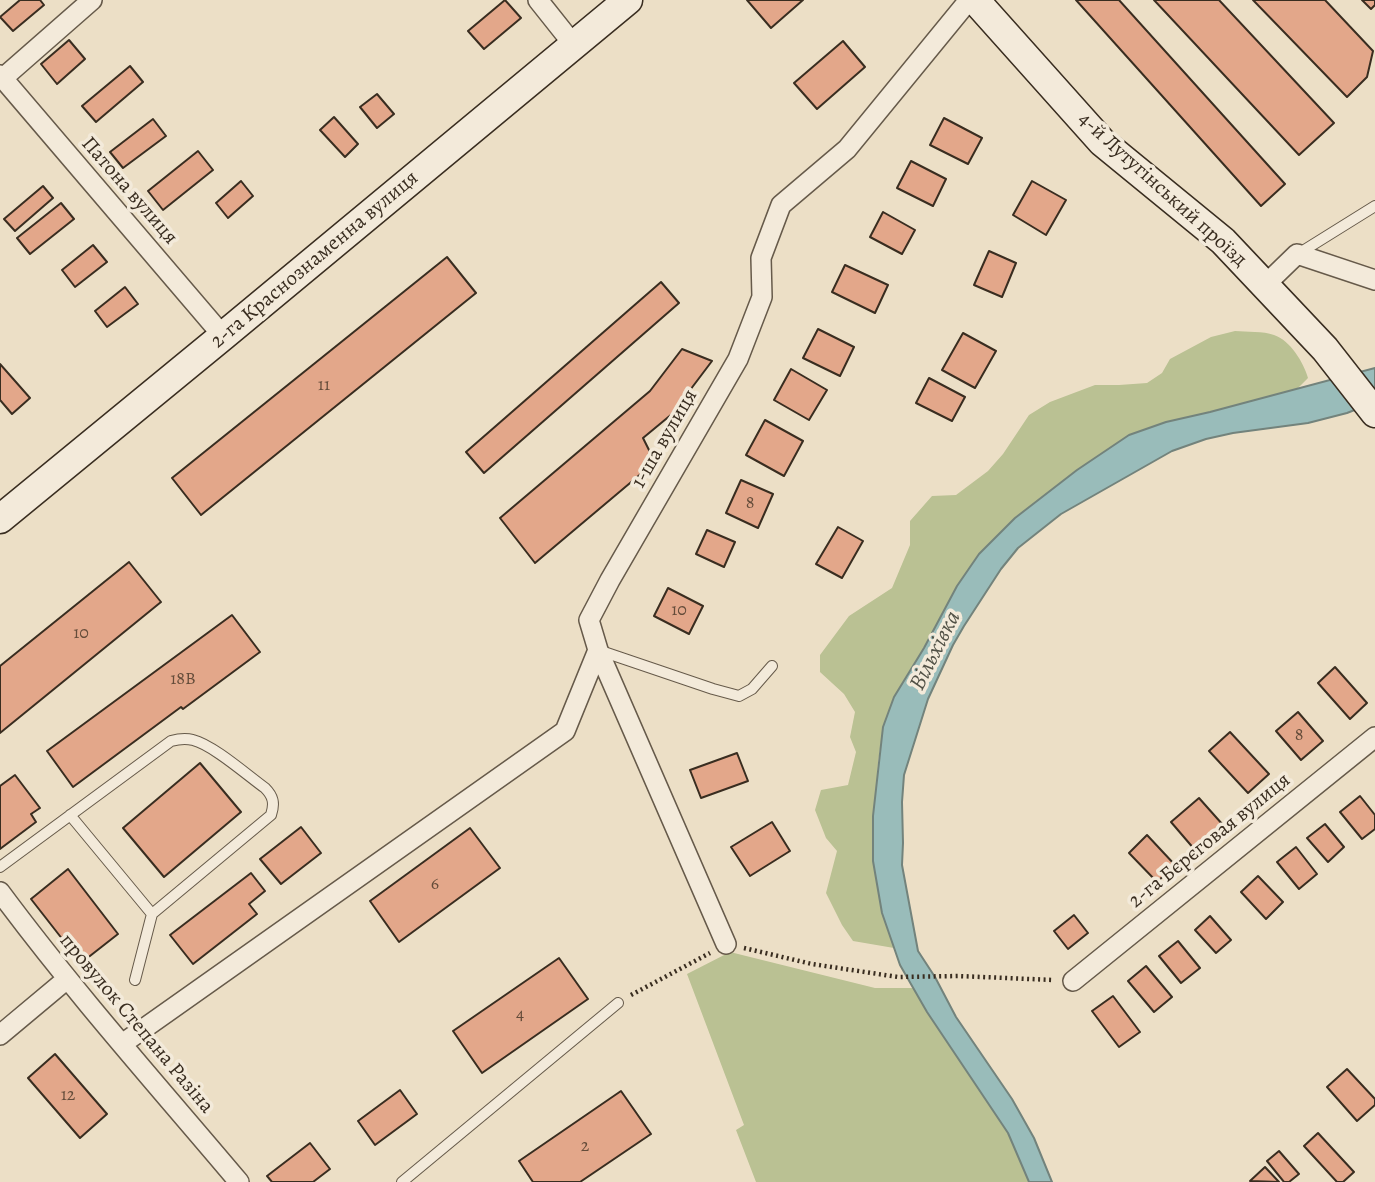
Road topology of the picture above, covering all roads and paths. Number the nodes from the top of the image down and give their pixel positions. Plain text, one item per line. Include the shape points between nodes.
1 (92, 0) edge
2 (538, 0) edge
3 (628, 0) edge
4 (969, 0) edge
5 (975, 0) edge
6 (573, 44) junction
7 (1, 77) edge
8 (1375, 206) edge
9 (1297, 254) junction
10 (1375, 280) edge
11 (1265, 285) junction
12 (223, 336) junction
13 (1375, 413) edge
14 (0, 519) edge
15 (598, 650) junction
16 (772, 666) dead end
17 (1375, 737) edge
18 (70, 815) junction
19 (0, 867) edge
20 (0, 892) edge
21 (152, 914) junction
22 (726, 944) junction
23 (67, 979) junction
24 (135, 980) dead end
25 (1073, 981) joint
26 (618, 1003) joint
27 (0, 1035) edge
28 (122, 1044) junction
29 (239, 1182) edge
30 (402, 1182) edge

1 - 7 street
2 - 6 street
3 - 6 street, 2-га Краснознаменна вулиця
4 - 15 street, 1-ша вулиця via 847,149 780,205 761,258 762,297 738,359 589,620
5 - 11 street, 4-й Лутугінський проїзд via 1102,142 1223,241
6 - 12 street, 2-га Краснознаменна вулиця
7 - 12 street, Патона вулиця
8 - 9 lane
9 - 10 street
9 - 11 street
11 - 13 street, 4-й Лутугінський проїзд via 1325,349
12 - 14 street, 2-га Краснознаменна вулиця
15 - 16 lane via 739,696 752,689
15 - 22 street, 1-ша вулиця
15 - 28 street via 565,731
17 - 25 street, 2-га Бєрєговая вулиця
18 - 19 lane
18 - 21 lane
18 - 21 lane via 171,741 181,739 208,746 271,794 271,815
20 - 23 street, провулок Степана Разіна
21 - 24 lane
22 - 25 path via 898,977
22 - 26 path
23 - 27 street
23 - 28 street, провулок Степана Разіна
26 - 30 lane
28 - 29 street, провулок Степана Разіна

